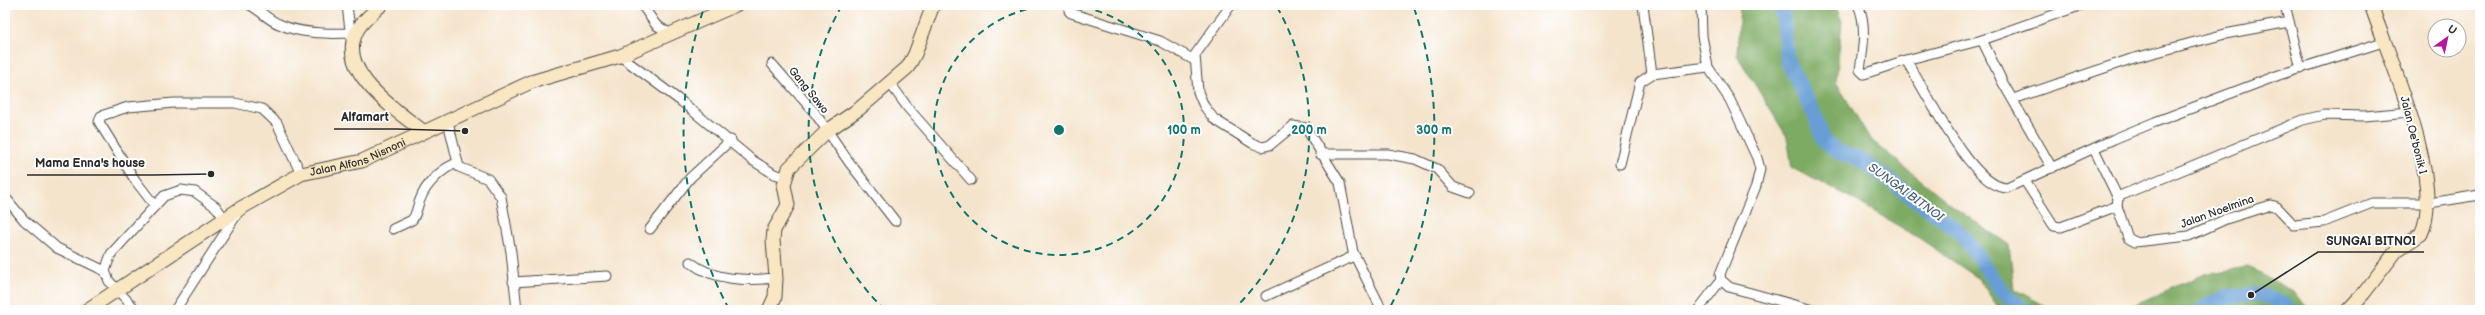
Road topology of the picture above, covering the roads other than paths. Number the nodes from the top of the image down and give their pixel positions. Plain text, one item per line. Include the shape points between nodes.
1 (250, 5) edge
2 (347, 5) edge
3 (381, 5) edge
4 (642, 5) edge
5 (736, 5) edge
6 (933, 5) edge
7 (1070, 5) edge
8 (1231, 5) edge
9 (1643, 5) edge
10 (1701, 5) edge
11 (1858, 5) edge
12 (2082, 5) edge
13 (2285, 5) edge
14 (2371, 5) edge
15 (2289, 22) junction
16 (669, 33) junction
17 (351, 39) junction
18 (1982, 40) junction
19 (2383, 42) junction
20 (620, 56) junction
21 (1194, 60) junction
22 (1906, 60) junction
23 (772, 64) dead end
24 (1708, 67) junction
25 (2301, 69) junction
26 (1652, 74) junction
27 (890, 83) junction
28 (2013, 99) junction
29 (2409, 112) junction
30 (448, 122) junction
31 (827, 130) junction
32 (423, 131) junction
33 (731, 140) junction
34 (2094, 149) junction
35 (1320, 154) junction
36 (457, 163) junction
37 (1620, 164) dead end
38 (2052, 168) junction
39 (301, 174) junction
40 (785, 177) junction
41 (971, 180) dead end
42 (2025, 181) junction
43 (1470, 193) dead end
44 (2480, 195) edge
45 (5, 197) edge
46 (2118, 202) junction
47 (2429, 203) junction
48 (155, 206) junction
49 (241, 208) junction
50 (225, 219) junction
51 (895, 221) dead end
52 (393, 229) dead end
53 (650, 229) dead end
54 (1354, 256) junction
55 (690, 262) dead end
56 (104, 271) junction
57 (607, 276) dead end
58 (776, 278) junction
59 (1721, 280) junction
60 (513, 282) junction
61 (117, 289) junction
62 (1266, 296) dead end
63 (1381, 309) edge
64 (87, 310) edge
65 (136, 310) edge
66 (175, 310) edge
67 (517, 310) edge
68 (769, 310) edge
69 (1698, 310) edge
70 (1813, 310) edge
71 (2348, 310) edge

1 - 17 street via 279,24
2 - 17 street
3 - 17 street via 365,20
4 - 16 street via 656,25
5 - 16 street, Jalan Alfons Nisnoni
6 - 27 street via 908,67
7 - 21 street via 1071,13 1156,39
8 - 21 street via 1200,45
9 - 26 street
10 - 24 street via 1702,36
11 - 22 street via 1862,21 1861,72 1870,73
12 - 18 street
13 - 15 street
14 - 19 street, Jalan Oe'bonik I
15 - 25 street
15 - 28 street via 2225,34 2131,60
16 - 20 street, Jalan Alfons Nisnoni
17 - 32 street via 360,71 371,90
18 - 22 street
18 - 28 street
19 - 25 street
19 - 29 street, Jalan Oe'bonik I
20 - 30 street, Jalan Alfons Nisnoni via 532,82
20 - 33 street
21 - 35 street via 1198,92 1214,119 1252,143 1262,146 1270,145 1292,126 1303,126 1308,130
22 - 42 street via 1948,130 1983,176 1991,184 2001,188
23 - 31 street, Gang Sawo
24 - 26 street
24 - 59 street via 1730,100 1760,170 1756,186 1720,274
25 - 34 street via 2251,85
26 - 37 street via 1638,85
27 - 31 street via 859,109
27 - 41 street via 908,108
28 - 38 street
29 - 46 street via 2365,116 2324,115 2303,120
29 - 47 street, Jalan Oe'bonik I via 2422,161
30 - 32 street, Jalan Alfons Nisnoni
30 - 36 street
31 - 40 street via 793,163
31 - 51 street, Gang Sawo
32 - 39 street, Jalan Alfons Nisnoni via 362,161
33 - 40 street via 752,160 774,174
33 - 53 street via 690,178
34 - 38 street
34 - 46 street
35 - 43 street via 1388,154 1415,159 1437,169 1453,187
35 - 54 street via 1340,183
36 - 52 street via 447,166 428,186 420,198 412,220
36 - 60 street via 466,172 488,179 501,197 511,252
38 - 42 street
39 - 48 street via 277,123 262,109 235,103 174,103 128,107 101,116 98,122
39 - 49 street, Jalan Alfons Nisnoni
40 - 58 street via 785,190 789,202 774,230 772,240
42 - 46 street via 2056,227
44 - 47 street, Jalan Noelmina
45 - 56 street via 24,220 57,248
46 - 47 street, Jalan Noelmina via 2128,238 2135,242 2189,236 2226,219 2271,205 2277,207 2294,225 2324,222 2372,203
47 - 71 street, Jalan Oe'bonik I via 2421,234 2397,250 2364,294
48 - 50 street via 164,196 188,190 205,198
48 - 56 street via 111,254
49 - 50 street, Jalan Alfons Nisnoni
49 - 66 street
50 - 61 street, Jalan Alfons Nisnoni
54 - 62 street
54 - 63 street
55 - 58 street via 699,270 735,279
56 - 61 street
57 - 60 street
58 - 68 street via 775,297
59 - 69 street
59 - 70 street via 1729,287
60 - 67 street
61 - 64 street, Jalan Alfons Nisnoni
61 - 65 street

